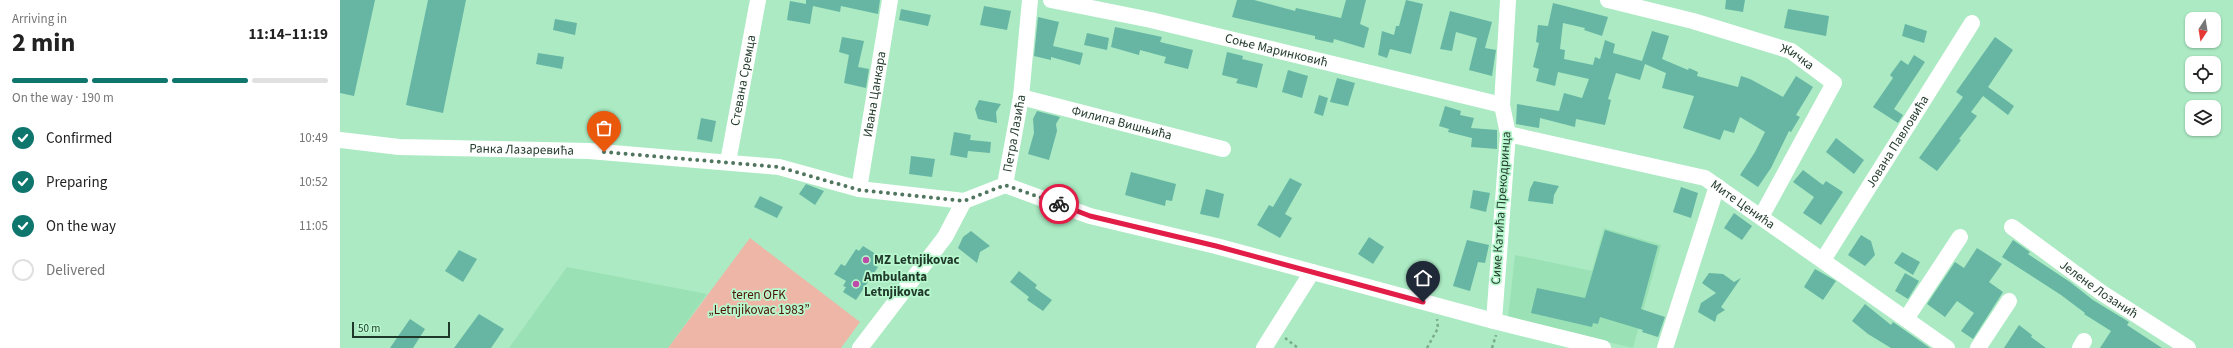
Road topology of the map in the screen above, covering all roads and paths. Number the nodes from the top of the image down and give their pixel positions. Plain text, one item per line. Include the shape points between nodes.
1 (758, 0) edge
2 (890, 0) edge
3 (1030, 0) edge
4 (1051, 0) edge
5 (1508, 0) edge
6 (1608, 0) edge
7 (1972, 23) dead end
8 (1021, 96) junction
9 (1502, 105) junction
10 (1508, 134) junction
11 (340, 140) edge
12 (1222, 149) dead end
13 (728, 162) junction
14 (1005, 185) junction
15 (1716, 186) junction
16 (859, 190) junction
17 (964, 201) junction
18 (1761, 217) junction
19 (2012, 227) dead end
20 (1960, 237) dead end
21 (1823, 260) junction
22 (1312, 272) junction
23 (2009, 301) dead end
24 (1437, 306) junction
25 (1906, 319) junction
26 (1494, 321) junction
27 (860, 348) edge
28 (1264, 348) edge
29 (1427, 348) edge
30 (1603, 348) edge
31 (1665, 348) edge
32 (1946, 348) edge
33 (1978, 348) edge
34 (2188, 348) edge

1 - 13 street, Стевана Сремца
2 - 16 street, Ивана Цанкара
3 - 8 street, Петра Лазића
4 - 9 street, Соње Маринковић via 1151,20
5 - 9 street, Симе Катића Прекодринца
6 - 18 street, Жичка via 1693,20 1790,51 1834,83
7 - 21 street, Јована Павловића
8 - 12 street, Филипа Вишњића
8 - 14 street, Петра Лазића
9 - 10 street, Симе Катића Прекодринца
10 - 15 street, Мите Ценића via 1705,178
10 - 26 street, Симе Катића Прекодринца
11 - 13 street, Ранка Лазаревића via 399,147 589,151
13 - 16 street, Ранка Лазаревића via 779,167
14 - 17 street, Петра Лазића
14 - 22 street via 1090,216
15 - 18 street, Мите Ценића
15 - 31 street
16 - 17 street, Ранка Лазаревића
17 - 27 street via 946,237
18 - 21 street, Мите Ценића
19 - 34 street, Јелене Лозанић via 2102,293
20 - 25 street
21 - 25 street, Мите Ценића
22 - 24 street
22 - 28 street
23 - 33 street
24 - 26 street
24 - 29 path via 1435,314 1438,328
25 - 32 street, Мите Ценића
26 - 30 street

